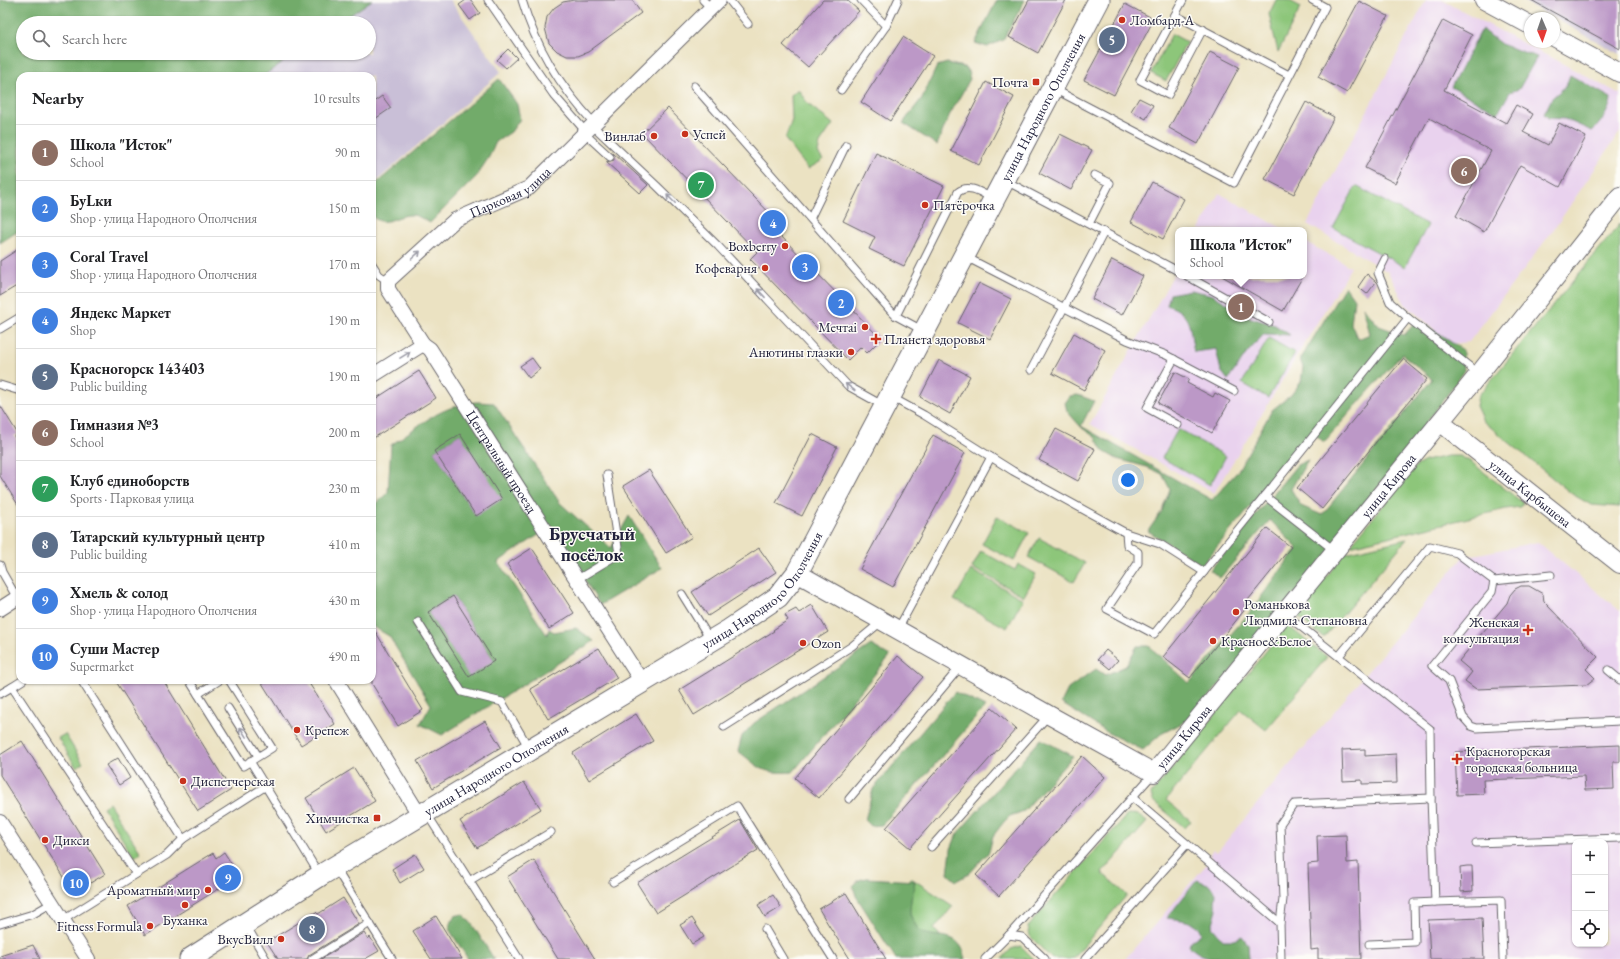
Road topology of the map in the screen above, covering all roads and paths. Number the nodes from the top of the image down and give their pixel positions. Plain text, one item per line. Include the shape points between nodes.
1 (488, 0) edge
2 (522, 0) edge
3 (729, 0) edge
4 (861, 0) edge
5 (898, 0) edge
6 (1099, 0) edge
7 (1183, 0) edge
8 (1312, 0) edge
9 (1484, 0) edge
10 (711, 3) edge
11 (1327, 3) edge
12 (1175, 15) junction
13 (1524, 21) edge
14 (748, 24) dead end
15 (886, 26) junction
16 (1202, 29) junction
17 (1560, 40) edge
18 (1620, 73) edge
19 (1289, 75) junction
20 (694, 86) dead end
21 (1052, 88) junction
22 (840, 90) dead end
23 (589, 128) junction
24 (846, 145) dead end
25 (610, 157) dead end
26 (1094, 175) dead end
27 (1004, 180) junction
28 (1620, 196) edge
29 (994, 199) junction
30 (811, 217) junction
31 (1089, 224) junction
32 (1104, 232) junction
33 (964, 256) junction
34 (1385, 259) dead end
35 (1175, 269) edge
36 (376, 270) edge
37 (1192, 279) edge
38 (388, 281) junction
39 (1064, 308) junction
40 (896, 316) junction
41 (1408, 318) junction
42 (16, 319) edge
43 (1269, 322) dead end
44 (0, 329) edge
45 (924, 331) junction
46 (423, 344) junction
47 (1174, 359) junction
48 (1031, 370) dead end
49 (376, 373) edge
50 (1479, 374) junction
51 (0, 384) edge
52 (16, 390) edge
53 (1234, 391) dead end
54 (887, 401) junction
55 (1440, 422) junction
56 (1178, 425) dead end
57 (991, 457) junction
58 (607, 475) dead end
59 (1265, 496) junction
60 (1126, 533) junction
61 (1335, 552) junction
62 (1620, 564) edge
63 (0, 565) edge
64 (1204, 572) junction
65 (797, 573) junction
66 (1551, 575) dead end
67 (576, 580) junction
68 (1494, 581) junction
69 (16, 593) edge
70 (682, 594) dead end
71 (16, 599) edge
72 (0, 609) edge
73 (1284, 614) junction
74 (882, 621) junction
75 (418, 622) dead end
76 (897, 630) junction
77 (711, 641) junction
78 (1339, 656) junction
79 (961, 666) junction
80 (1608, 670) dead end
81 (1620, 680) edge
82 (642, 682) junction
83 (17, 684) edge
84 (84, 684) edge
85 (192, 684) edge
86 (211, 684) edge
87 (232, 684) edge
88 (339, 684) edge
89 (12, 687) junction
90 (0, 694) edge
91 (198, 694) junction
92 (228, 708) dead end
93 (1049, 715) junction
94 (1620, 721) edge
95 (724, 727) dead end
96 (530, 750) junction
97 (258, 756) junction
98 (250, 761) junction
99 (1154, 773) junction
100 (266, 786) junction
101 (1133, 798) junction
102 (1431, 798) junction
103 (849, 799) dead end
104 (423, 814) junction
105 (2, 829) edge
106 (551, 832) dead end
107 (1620, 838) edge
108 (183, 839) junction
109 (1476, 843) dead end
110 (1188, 844) junction
111 (931, 848) dead end
112 (328, 871) junction
113 (136, 874) junction
114 (470, 881) junction
115 (613, 882) dead end
116 (1435, 902) junction
117 (52, 903) junction
118 (63, 920) junction
119 (370, 923) junction
120 (1280, 923) junction
121 (0, 924) edge
122 (245, 924) junction
123 (765, 929) dead end
124 (1009, 935) junction
125 (1369, 944) dead end
126 (388, 958) edge
127 (88, 959) edge
128 (190, 959) edge
129 (266, 959) edge
130 (312, 959) edge
131 (519, 959) edge
132 (783, 959) edge
133 (833, 959) edge
134 (985, 959) edge
135 (1045, 959) edge
136 (1085, 959) edge
137 (1281, 959) edge
138 (1503, 959) edge

1 - 23 lane via 553,94
2 - 23 lane via 541,52 578,106
3 - 14 lane
4 - 15 lane
5 - 15 lane
6 - 21 main road, улица Народного Ополчения
7 - 12 lane
8 - 11 lane
9 - 13 street
10 - 23 street, Парковая улица
11 - 19 lane
12 - 16 lane
12 - 16 lane via 1140,80 1168,95
15 - 22 lane
16 - 19 lane
17 - 18 street
19 - 21 lane via 1234,183
20 - 30 lane
21 - 27 main road, улица Народного Ополчения
23 - 25 lane
38 -> 23 street, Парковая улица via 455,220 529,188
54 -> 23 lane via 848,386 718,246 657,186
24 - 30 lane
26 - 31 lane via 1110,183
27 - 29 main road, улица Народного Ополчения
27 - 31 lane
28 - 50 street, улица Кирова
29 - 33 main road, улица Народного Ополчения
29 - 40 lane via 971,188 963,188 958,192
30 - 40 lane
31 - 32 lane
32 - 35 lane
32 - 39 lane
33 - 39 lane
33 - 45 main road, улица Народного Ополчения
34 - 41 lane via 1378,273 1390,302
36 - 38 lane
37 - 43 lane
38 - 46 street via 388,289
39 - 47 lane via 1126,340
39 - 48 lane
40 - 45 lane
41 - 50 lane
41 - 59 lane
42 - 44 lane
45 - 54 main road, улица Народного Ополчения
49 -> 46 street
46 - 67 street, Центральный проезд via 430,349
47 - 53 lane
47 - 56 lane via 1147,408
50 - 55 street, улица Кирова
51 - 52 lane
54 - 57 lane
54 - 65 main road, улица Народного Ополчения
55 - 61 street, улица Кирова
55 - 62 street, улица Карбышева
57 - 60 lane
57 - 76 lane
58 - 67 lane via 618,554
59 - 61 lane
59 - 64 lane
60 - 64 lane via 1160,544
60 - 64 lane via 1127,545 1138,552 1138,563 1107,609 1135,625 1154,634
61 - 73 street, улица Кирова
63 - 69 lane
65 - 74 street
65 - 77 main road, улица Народного Ополчения via 778,597
66 - 68 lane
67 - 82 street, Центральный проезд
68 - 78 lane via 1457,553 1430,546
68 - 94 lane via 1492,592 1432,666 1449,681 1467,722 1477,728
70 - 77 lane
71 - 72 street
73 - 78 lane via 1329,651
73 - 99 street, улица Кирова
74 - 76 street
74 - 95 lane via 852,646
75 - 96 lane via 462,692 502,702
76 - 79 street
77 - 82 main road, улица Народного Ополчения
78 - 102 lane via 1430,729
79 - 93 street
79 - 103 lane
80 - 81 lane
82 - 96 main road, улица Народного Ополчения
83 - 89 lane
84 - 108 lane
85 - 91 lane
86 - 91 lane
87 - 97 lane via 272,748
88 - 104 street
89 - 90 lane
89 - 113 lane
91 - 98 lane via 243,766
97 -> 92 lane
93 - 99 street
93 - 111 lane
96 - 104 main road, улица Народного Ополчения
97 - 98 lane
98 - 100 lane
99 - 101 lane
100 - 108 lane
100 - 112 lane
101 - 110 lane
101 - 124 lane
102 - 116 lane
102 - 120 lane via 1294,804 1280,824 1283,899
104 - 112 main road, улица Народного Ополчения
104 - 114 lane
105 - 117 street
106 - 114 lane
107 - 109 lane
108 - 113 lane via 167,855
110 - 120 lane
110 - 136 lane
112 - 119 lane
112 - 122 main road, улица Народного Ополчения
113 - 118 lane
114 - 131 lane
115 - 133 lane via 737,806
116 - 125 lane via 1414,903 1415,942
116 - 138 lane via 1501,900
117 - 118 street
117 - 121 lane via 33,914
118 - 127 street
119 - 126 lane
119 - 130 lane
120 - 137 lane
122 - 128 main road, улица Народного Ополчения
122 - 129 lane
123 - 132 lane
124 - 134 lane
124 - 135 lane via 1022,937

